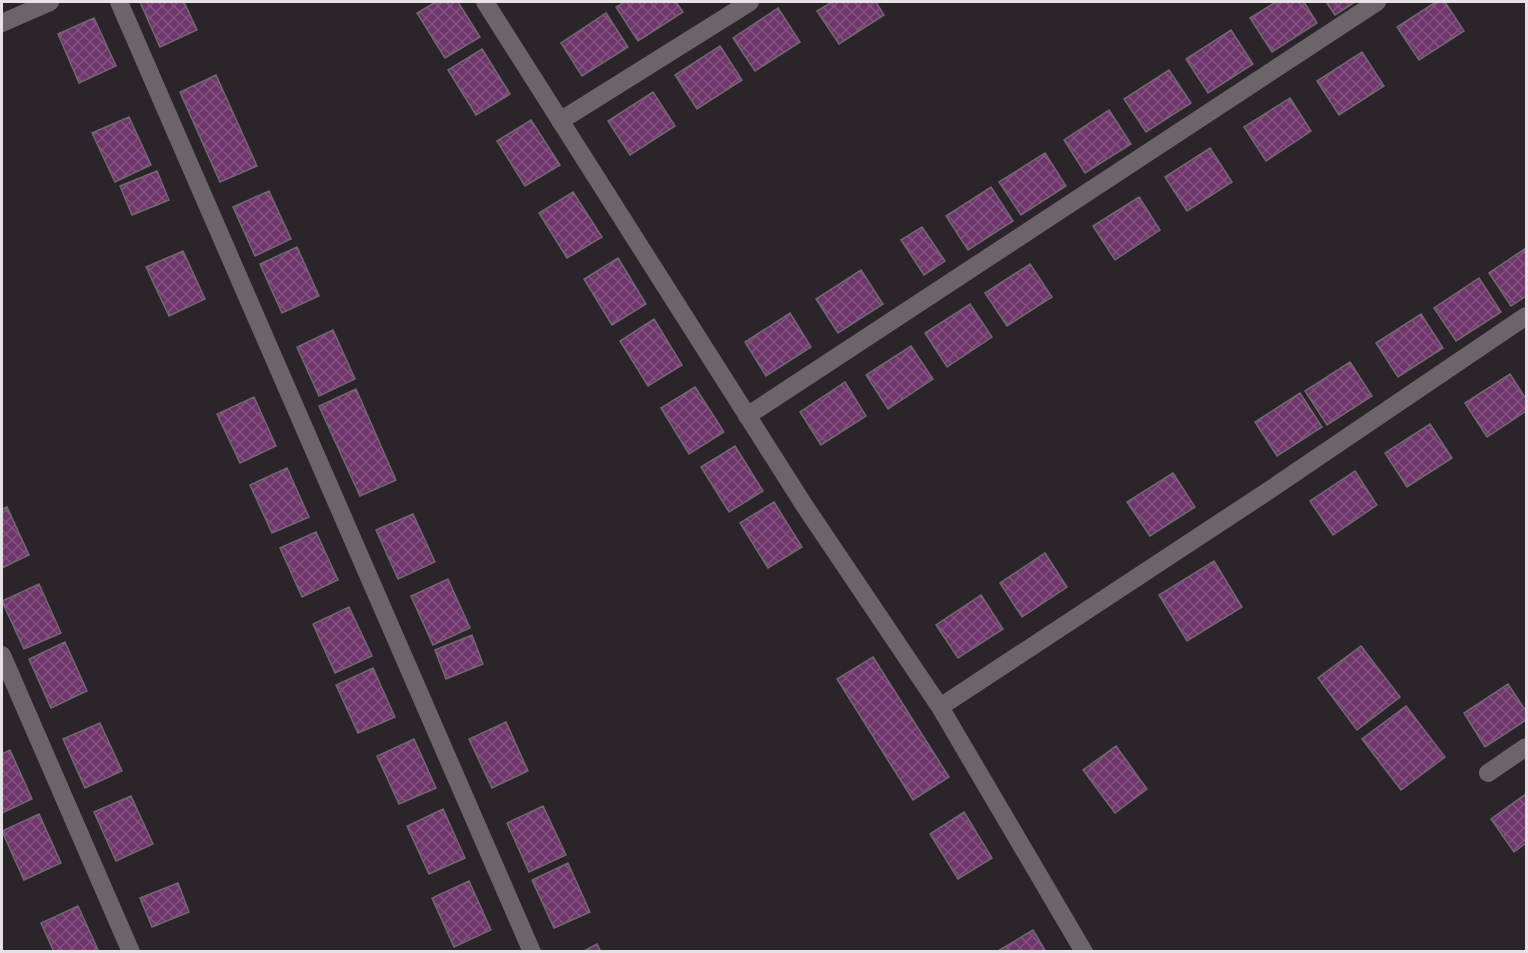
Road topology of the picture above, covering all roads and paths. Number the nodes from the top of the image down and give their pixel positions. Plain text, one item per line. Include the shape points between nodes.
1 (50, 2) edge
2 (119, 2) edge
3 (485, 2) edge
4 (750, 2) edge
5 (1377, 2) edge
6 (2, 23) edge
7 (560, 121) junction
8 (1527, 316) edge
9 (747, 416) junction
10 (2, 655) edge
11 (940, 707) junction
12 (1527, 747) edge
13 (1488, 773) dead end
14 (131, 951) edge
15 (532, 951) edge
16 (1084, 951) edge

1 - 6 street
2 - 15 street
3 - 7 street
4 - 7 street
5 - 9 street
7 - 9 street
8 - 11 street
9 - 11 street
10 - 14 street
11 - 16 street
12 - 13 street

